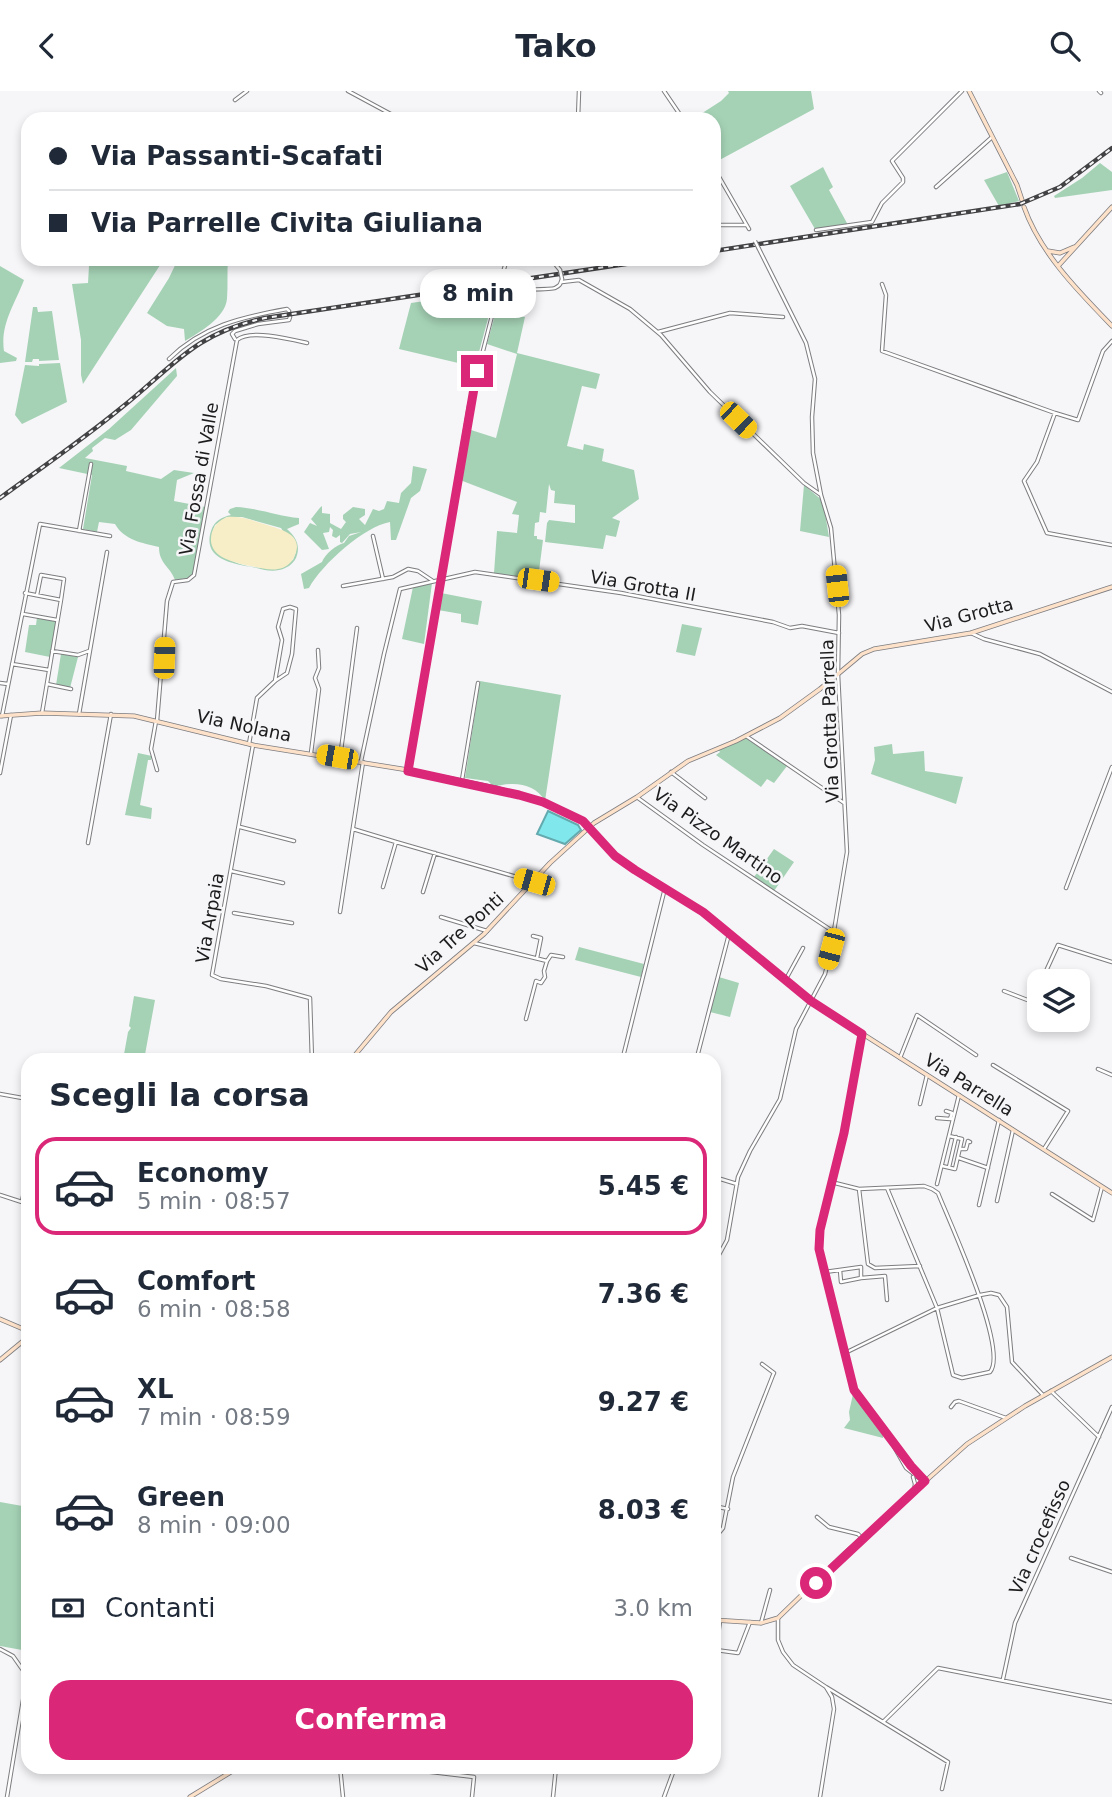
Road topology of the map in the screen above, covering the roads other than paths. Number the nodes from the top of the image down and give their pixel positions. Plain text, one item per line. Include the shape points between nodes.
1 (247, 91) edge
2 (348, 91) edge
3 (579, 91) edge
4 (664, 91) edge
5 (962, 91) edge
6 (969, 91) edge
7 (235, 100) dead end
8 (387, 112) edge
9 (578, 112) edge
10 (678, 112) edge
11 (991, 138) junction
12 (721, 180) edge
13 (936, 187) dead end
14 (1022, 200) dead end
15 (1024, 207) dead end
16 (1110, 211) edge
17 (721, 225) edge
18 (747, 225) junction
19 (749, 229) dead end
20 (816, 230) dead end
21 (755, 241) dead end
22 (1079, 244) junction
23 (1048, 251) junction
24 (1067, 257) junction
25 (1059, 265) junction
26 (505, 266) edge
27 (557, 266) edge
28 (1065, 272) junction
29 (501, 279) dead end
30 (561, 281) junction
31 (882, 284) dead end
32 (289, 311) dead end
33 (290, 317) dead end
34 (783, 317) dead end
35 (1112, 326) edge
36 (658, 332) junction
37 (237, 340) junction
38 (1112, 341) edge
39 (307, 343) dead end
40 (169, 359) dead end
41 (1055, 413) junction
42 (91, 464) dead end
43 (821, 495) junction
44 (79, 531) junction
45 (373, 536) dead end
46 (110, 537) dead end
47 (1112, 545) edge
48 (107, 552) dead end
49 (383, 579) junction
50 (440, 579) junction
51 (433, 581) junction
52 (343, 586) dead end
53 (1112, 587) edge
54 (25, 593) junction
55 (37, 596) junction
56 (61, 600) junction
57 (22, 613) junction
58 (57, 619) junction
59 (357, 628) dead end
60 (839, 633) junction
61 (971, 633) junction
62 (318, 650) dead end
63 (52, 651) junction
64 (89, 651) junction
65 (12, 664) junction
66 (49, 670) junction
67 (838, 674) junction
68 (275, 681) junction
69 (0, 683) edge
70 (478, 683) dead end
71 (8, 684) junction
72 (47, 684) junction
73 (71, 689) dead end
74 (1112, 692) edge
75 (42, 713) junction
76 (79, 714) junction
77 (111, 714) junction
78 (11, 715) junction
79 (1, 716) edge
80 (156, 721) junction
81 (746, 736) junction
82 (251, 744) junction
83 (311, 753) junction
84 (340, 758) junction
85 (362, 762) junction
86 (1112, 767) edge
87 (157, 770) dead end
88 (408, 771) junction
89 (671, 772) junction
90 (0, 773) edge
91 (462, 782) junction
92 (637, 797) junction
93 (705, 797) dead end
94 (845, 804) junction
95 (239, 826) junction
96 (591, 828) junction
97 (353, 829) junction
98 (294, 841) dead end
99 (396, 842) junction
100 (88, 843) dead end
101 (435, 853) junction
102 (230, 871) junction
103 (534, 882) junction
104 (283, 883) dead end
105 (383, 887) dead end
106 (665, 888) junction
107 (1066, 888) dead end
108 (423, 892) dead end
109 (222, 910) junction
110 (228, 911) dead end
111 (341, 912) dead end
112 (234, 913) dead end
113 (441, 917) dead end
114 (292, 923) dead end
115 (487, 931) junction
116 (834, 932) junction
117 (729, 934) junction
118 (533, 936) dead end
119 (474, 943) junction
120 (803, 948) dead end
121 (563, 957) dead end
122 (537, 958) junction
123 (547, 961) junction
124 (1112, 962) edge
125 (1047, 969) edge
126 (786, 980) junction
127 (1004, 991) dead end
128 (1027, 1000) edge
129 (811, 1001) junction
130 (526, 1019) dead end
131 (862, 1034) junction
132 (312, 1053) edge
133 (357, 1053) edge
134 (624, 1053) edge
135 (698, 1053) edge
136 (976, 1055) dead end
137 (900, 1058) junction
138 (993, 1065) dead end
139 (1098, 1069) dead end
140 (927, 1075) junction
141 (1112, 1075) edge
142 (0, 1094) edge
143 (959, 1095) junction
144 (21, 1098) edge
145 (920, 1104) dead end
146 (946, 1111) dead end
147 (937, 1118) dead end
148 (999, 1120) junction
149 (1013, 1130) junction
150 (949, 1136) junction
151 (970, 1142) dead end
152 (1044, 1149) junction
153 (942, 1166) junction
154 (988, 1168) junction
155 (721, 1179) edge
156 (831, 1182) junction
157 (737, 1184) junction
158 (937, 1184) dead end
159 (1102, 1187) junction
160 (887, 1188) junction
161 (859, 1189) junction
162 (1112, 1193) edge
163 (1052, 1194) dead end
164 (0, 1195) edge
165 (21, 1201) edge
166 (997, 1201) dead end
167 (979, 1205) dead end
168 (721, 1251) edge
169 (920, 1266) junction
170 (840, 1270) junction
171 (825, 1272) junction
172 (862, 1279) junction
173 (980, 1294) junction
174 (887, 1300) dead end
175 (937, 1308) junction
176 (0, 1319) edge
177 (21, 1328) edge
178 (21, 1344) edge
179 (845, 1353) junction
180 (1112, 1357) edge
181 (0, 1360) edge
182 (762, 1364) dead end
183 (1051, 1390) junction
184 (1043, 1395) junction
185 (951, 1407) dead end
186 (1112, 1407) edge
187 (1006, 1418) junction
188 (1099, 1437) junction
189 (892, 1442) junction
190 (912, 1474) junction
191 (924, 1482) junction
192 (913, 1492) junction
193 (721, 1508) edge
194 (728, 1509) junction
195 (817, 1517) dead end
196 (721, 1530) edge
197 (862, 1538) junction
198 (1072, 1558) dead end
199 (1112, 1572) edge
200 (770, 1590) dead end
201 (778, 1618) junction
202 (721, 1621) edge
203 (750, 1622) junction
204 (761, 1623) junction
205 (0, 1649) edge
206 (721, 1651) edge
207 (21, 1667) edge
208 (1003, 1681) junction
209 (826, 1687) junction
210 (1112, 1702) edge
211 (21, 1708) edge
212 (883, 1722) junction
213 (228, 1774) edge
214 (341, 1774) edge
215 (448, 1774) edge
216 (555, 1774) edge
217 (672, 1774) edge
218 (942, 1789) dead end
219 (6, 1797) edge
220 (190, 1797) edge
221 (343, 1797) edge
222 (472, 1797) edge
223 (553, 1797) edge
224 (664, 1797) edge
225 (820, 1797) edge

1 - 7 street
2 - 8 street
3 - 9 street
4 - 10 street
5 - 20 street via 892,161 903,182 882,203 872,222
6 - 11 street
11 - 13 street
11 - 14 street
12 - 18 street
15 - 23 street
16 - 22 street
17 - 18 street
18 - 19 street
21 - 43 street, Via Grotta Parrella, bridge via 806,343 816,379 813,453
22 - 23 street via 1060,253
22 - 24 street
23 - 25 street
24 - 25 street
24 - 28 street
25 - 28 street
26 - 29 street
27 - 30 street, bridge
28 - 35 street
30 - 36 street via 579,280 630,309
30 - 50 street via 553,289 503,291 497,297 471,397
31 - 41 street via 886,295 882,351
32 - 40 street via 217,326 189,341
33 - 37 street via 235,331 232,334
34 - 36 street via 730,313
36 - 43 street via 710,392
37 - 39 street via 248,335
37 - 80 street, Via Fossa di Valle via 194,575 173,582 167,601
38 - 41 street via 1103,351 1078,420
41 - 47 street via 1037,462 1024,481 1044,531
42 - 44 street
43 - 60 street, Via Grotta Parrella via 831,528
44 - 46 street
44 - 54 street via 40,524
45 - 49 street
48 - 64 street
49 - 51 street via 408,569
49 - 52 street
50 - 51 street, Via Grotta II
50 - 60 street, Via Grotta II via 482,573
50 - 88 street
51 - 85 street, Via Grotta II via 400,589
53 - 61 street, Via Grotta
54 - 55 street
54 - 57 street
55 - 56 street
55 - 56 street via 41,575 64,579
56 - 58 street
57 - 58 street
57 - 65 street
58 - 63 street
59 - 84 street
60 - 67 street, Via Grotta Parrella
61 - 67 street, Via Grotta via 874,649
61 - 74 street via 1040,654
62 - 83 street via 315,678 319,689
63 - 64 street via 78,655
63 - 66 street
64 - 76 street
65 - 66 street
65 - 71 street
66 - 72 street
67 - 81 street, Via Pizzo Martino via 780,718
67 - 94 street, Via Grotta Parrella
68 - 68 street, Via Arpaia via 282,640 278,627 283,609 290,607 296,609 292,654 287,673
68 - 82 street, Via Arpaia via 257,698
69 - 71 street
70 - 91 street
71 - 79 street
72 - 73 street
72 - 75 street
75 - 76 street, Via Nolana
75 - 78 street, Via Nolana
76 - 77 street, Via Nolana
77 - 80 street, Via Nolana
77 - 100 street
78 - 79 street, Via Nolana
78 - 90 street
80 - 82 street, Via Nolana
80 - 87 street via 151,749
81 - 89 street, Via Pizzo Martino
81 - 94 street
82 - 83 street, Via Nolana
82 - 95 street, Via Arpaia
83 - 84 street, Via Nolana
84 - 85 street, Via Nolana
85 - 88 street, Via Nolana
85 - 97 street
86 - 107 street
88 - 91 street, Via Nolana
89 - 92 street, Via Pizzo Martino
89 - 93 street
91 - 96 street, Via Nolana via 543,802
92 - 96 street, Via Pizzo Martino
92 - 116 street, Via Pizzo Martino
94 - 116 street, Via Grotta Parrella via 846,863
95 - 98 street
95 - 102 street, Via Arpaia
96 - 103 street, Via Tre Ponti
96 - 106 street, Via Nolana via 615,856
97 - 99 street
97 - 111 street
99 - 101 street
99 - 105 street
101 - 103 street
101 - 108 street
102 - 104 street
102 - 109 street, Via Arpaia
103 - 115 street, Via Tre Ponti
106 - 117 street, Via Nolana
106 - 134 street
109 - 110 street
109 - 132 street, Via Arpaia via 212,975 310,998
112 - 114 street
113 - 115 street
115 - 119 street, Via Tre Ponti
116 - 129 street, Via Grotta Parrella via 825,974
117 - 126 street, Via Nolana
117 - 135 street
118 - 122 street via 541,938
119 - 122 street
119 - 133 street, Via Tre Ponti via 391,1012
120 - 126 street
121 - 123 street via 551,954
122 - 123 street
123 - 130 street via 545,977 541,983 536,981
124 - 125 street via 1058,945
126 - 129 street, Via Nolana
127 - 128 street
129 - 131 street, Via Parrella
129 - 157 street, Via Grotta Parrella via 794,1036 780,1099
131 - 137 street, Via Parrella
131 - 156 street
136 - 137 street via 917,1015
137 - 140 street, Via Parrella
138 - 152 street via 1068,1111
139 - 141 street
140 - 143 street, Via Parrella
140 - 145 street
142 - 144 street
143 - 148 street, Via Parrella
143 - 150 street
146 - 147 street via 952,1112 950,1121
148 - 149 street, Via Parrella
148 - 154 street
149 - 152 street, Via Parrella
149 - 166 street
150 - 153 street
150 - 153 street via 957,1137 949,1167
151 - 154 street via 966,1149 961,1148 958,1160
152 - 159 street, Via Parrella
153 - 158 street
154 - 167 street
155 - 157 street
156 - 161 street
156 - 171 street via 819,1244
157 - 168 street, Via Grotta Parrella
159 - 162 street, Via Parrella
159 - 163 street via 1093,1220
160 - 161 street
160 - 169 street
160 - 173 street via 924,1186 938,1193
161 - 169 street via 868,1264 875,1268
164 - 165 street
169 - 175 street
170 - 171 street
170 - 172 street via 860,1267
170 - 172 street via 841,1282
171 - 179 street
172 - 174 street via 885,1276
173 - 175 street
173 - 175 street via 994,1361 988,1373 962,1378 953,1375
173 - 184 street via 1003,1299 1012,1362
175 - 179 street
176 - 177 street
178 - 181 street
179 - 189 street via 854,1390
180 - 183 street
182 - 194 street via 774,1373 733,1477
183 - 184 street
183 - 188 street
184 - 187 street
185 - 187 street via 959,1401
186 - 188 street, Via crocefisso
187 - 191 street
188 - 208 street, Via crocefisso via 1015,1623
189 - 190 street
189 - 191 street
190 - 191 street
190 - 192 street
191 - 192 street
192 - 197 street
193 - 194 street
194 - 196 street
195 - 197 street via 829,1527
197 - 201 street
198 - 199 street
200 - 204 street
201 - 204 street
201 - 209 street via 783,1652 793,1665
202 - 203 street
203 - 204 street
203 - 206 street via 738,1653
205 - 207 street
208 - 210 street
208 - 212 street via 936,1669
209 - 212 street
209 - 225 street via 834,1709
211 - 219 street
212 - 218 street via 948,1762
213 - 220 street
214 - 221 street
215 - 222 street via 474,1777
216 - 223 street
217 - 224 street

